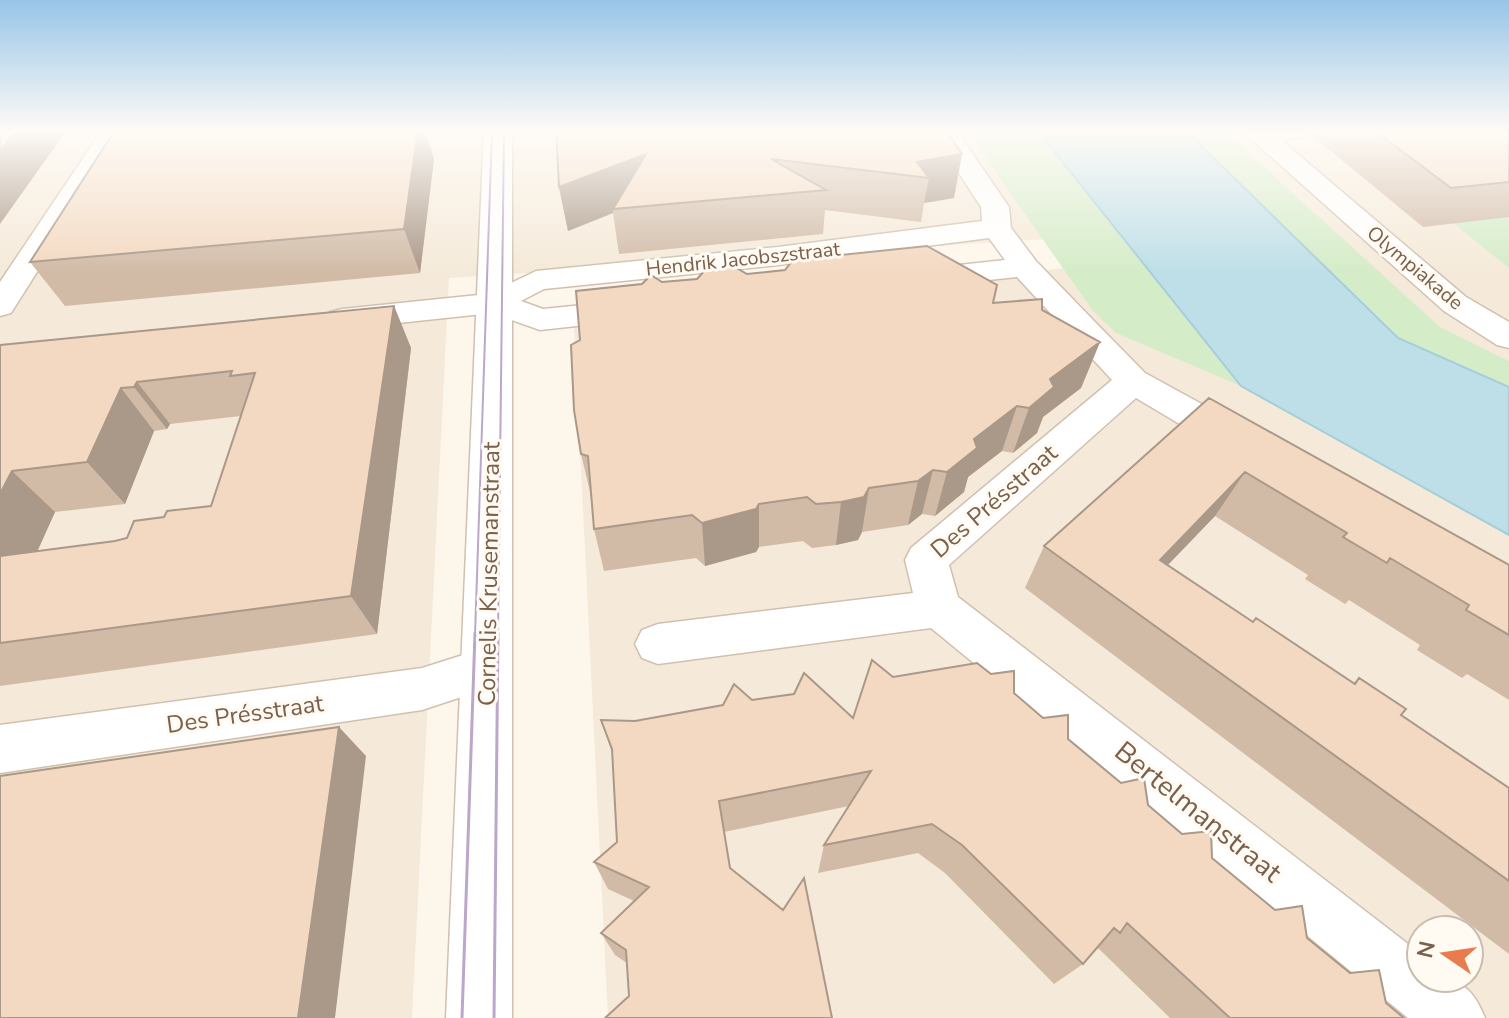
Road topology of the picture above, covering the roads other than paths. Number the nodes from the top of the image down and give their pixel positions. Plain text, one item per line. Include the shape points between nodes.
1 (84, 178) edge
2 (497, 178) edge
3 (975, 178) edge
4 (1307, 178) edge
5 (997, 228) junction
6 (1025, 267) junction
7 (900, 280) edge
8 (495, 303) junction
9 (0, 306) edge
10 (665, 306) edge
11 (311, 322) edge
12 (1509, 337) edge
13 (1133, 381) junction
14 (1267, 457) edge
15 (939, 608) junction
16 (658, 644) dead end
17 (488, 668) junction
18 (0, 749) edge
19 (479, 1018) edge
20 (1455, 1018) edge

1 - 9 street
2 - 8 street, Cornelis Krusemanstraat
3 - 5 street via 995,207
4 - 12 street, Olympiakade via 1455,304
5 - 6 street
5 - 8 street, Hendrik Jacobszstraat via 536,280
6 - 7 street
6 - 13 street
8 - 10 street, Hendrik Jacobszstraat via 540,320
8 - 11 street, Hendrik Jacobszstraat
8 - 17 street, Cornelis Krusemanstraat
13 - 14 street
13 - 15 street, Des Présstraat via 926,560
15 - 16 street
15 - 20 street, Bertelmanstraat
17 - 18 street, Des Présstraat via 422,689
17 - 19 street, Cornelis Krusemanstraat

